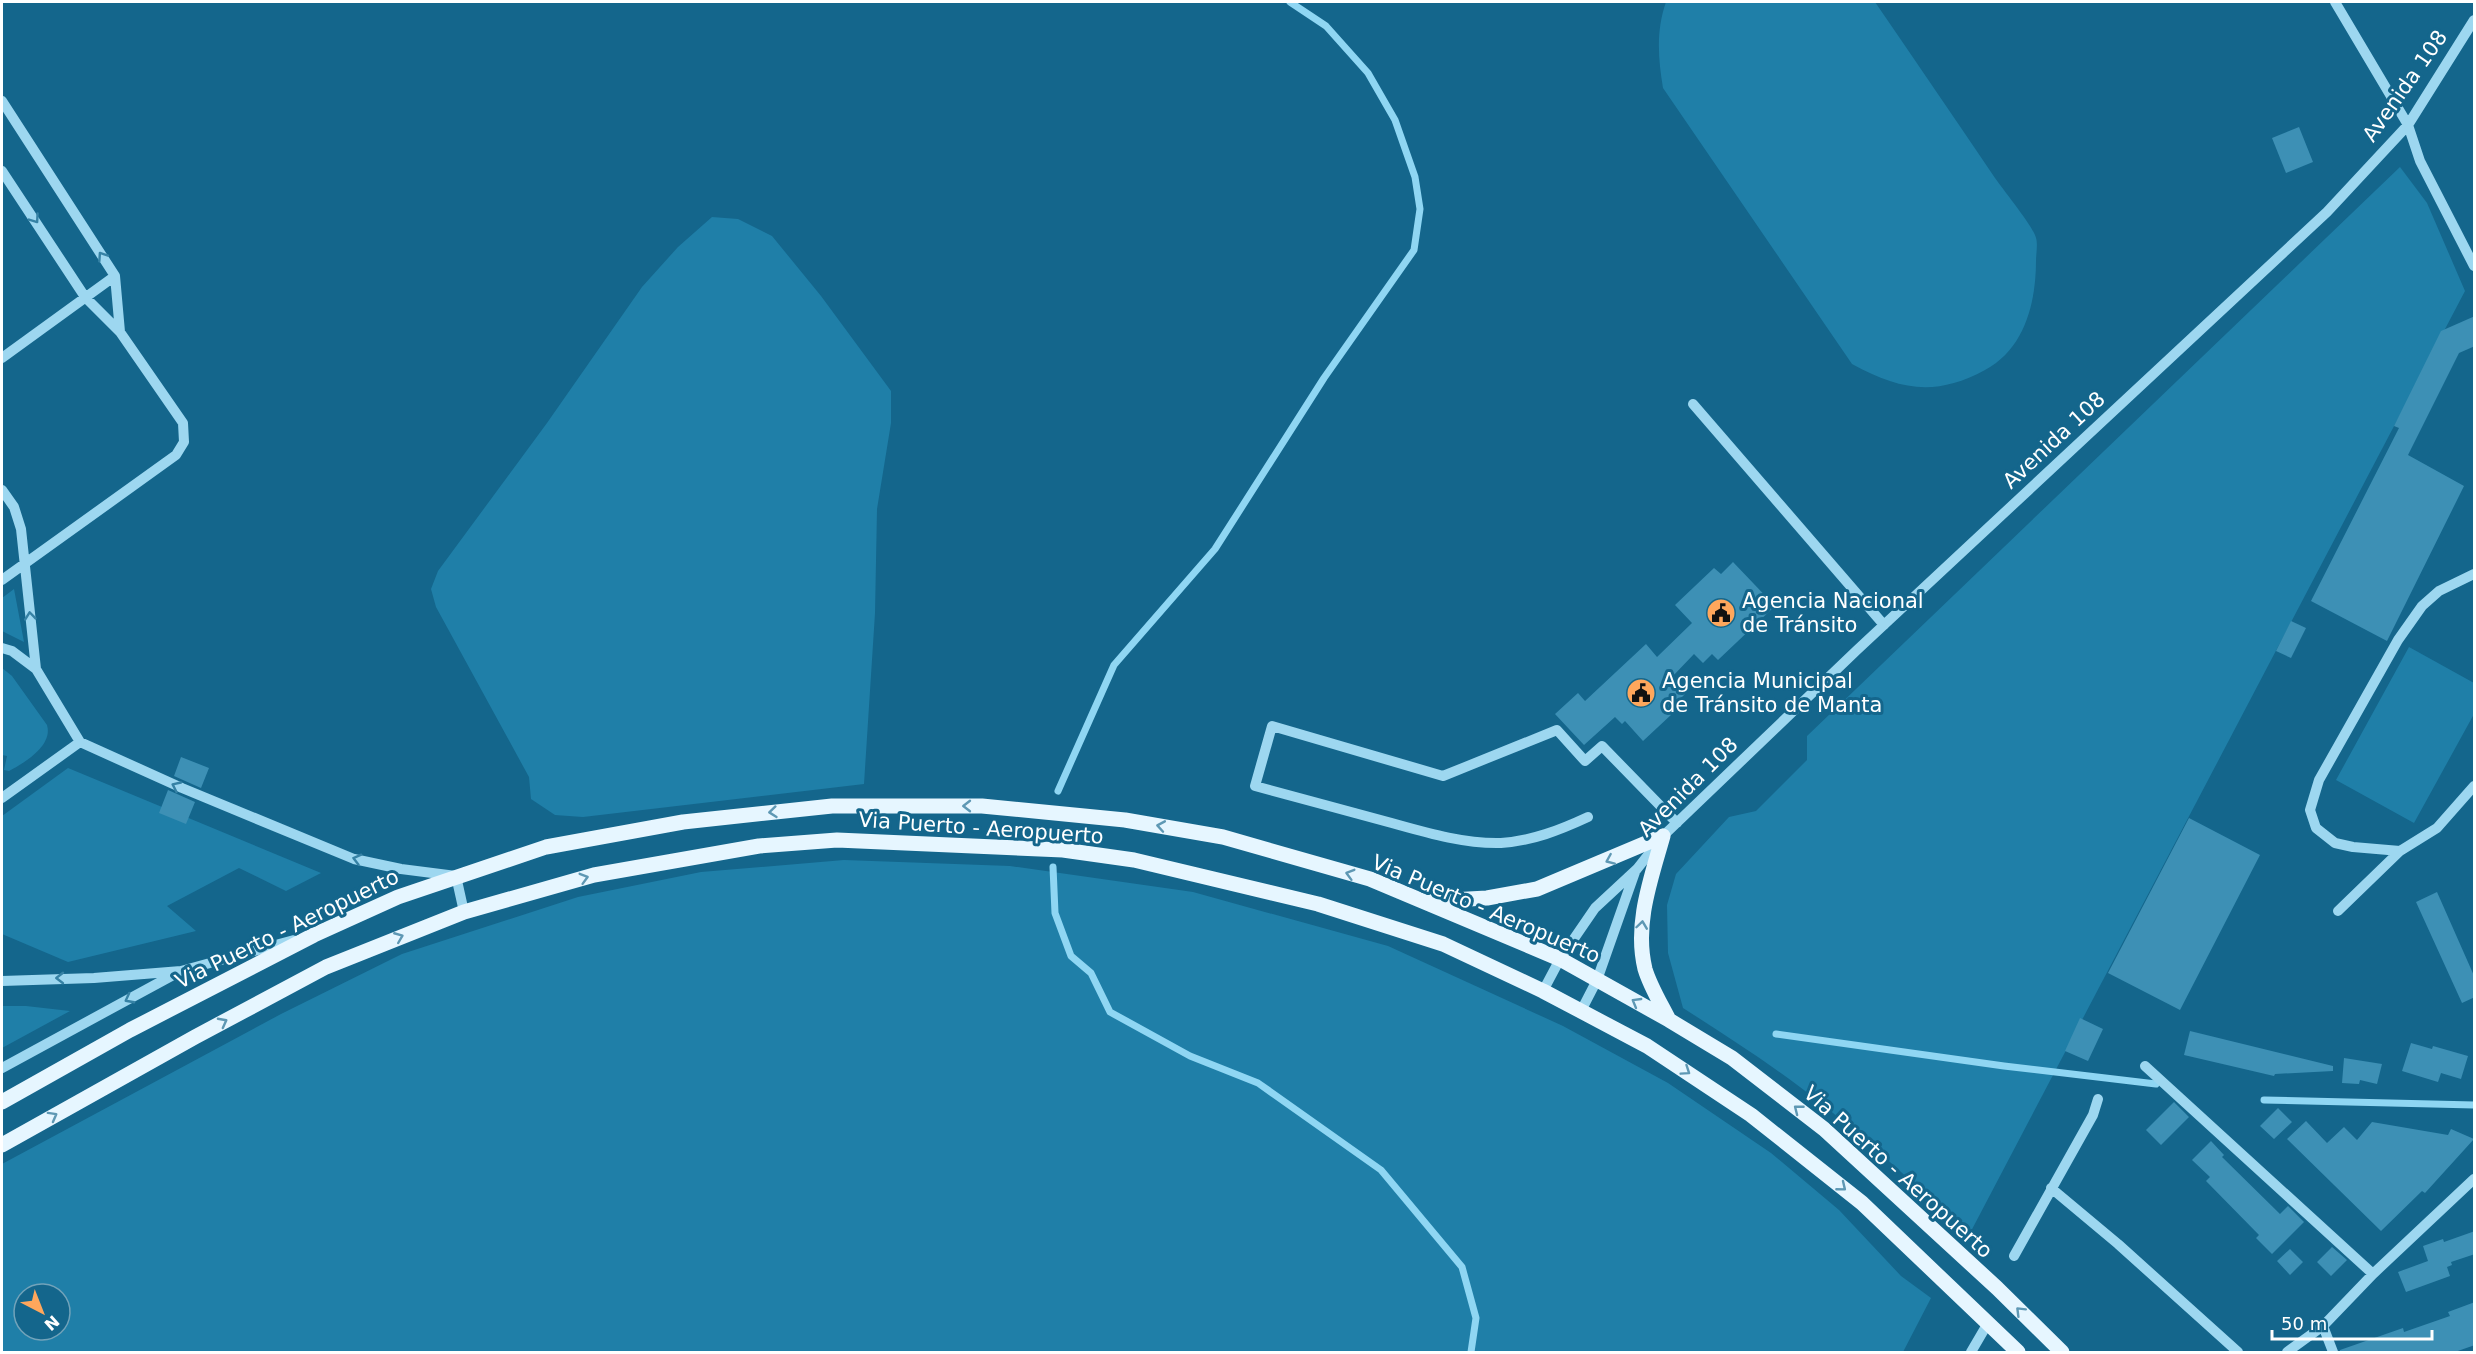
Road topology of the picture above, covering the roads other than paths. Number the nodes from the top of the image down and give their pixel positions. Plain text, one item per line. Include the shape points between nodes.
1 (2334, 2) edge
2 (2475, 20) edge
3 (2, 101) edge
4 (2408, 125) junction
5 (2, 171) edge
6 (2475, 266) edge
7 (115, 276) junction
8 (85, 297) junction
9 (120, 332) junction
10 (2, 358) edge
11 (1693, 404) dead end
12 (2, 490) edge
13 (24, 563) junction
14 (2475, 574) edge
15 (2, 580) edge
16 (1884, 625) junction
17 (2, 648) edge
18 (36, 669) junction
19 (80, 742) junction
20 (2475, 786) edge
21 (6, 795) edge
22 (1588, 817) dead end
23 (1677, 823) junction
24 (1663, 836) junction
25 (2400, 851) junction
26 (1636, 869) junction
27 (456, 876) junction
28 (1426, 901) junction
29 (2338, 911) dead end
30 (464, 912) junction
31 (314, 935) junction
32 (1560, 959) junction
33 (181, 971) junction
34 (1597, 980) junction
35 (2, 981) edge
36 (1543, 992) junction
37 (1581, 1011) junction
38 (1669, 1020) junction
39 (2145, 1066) dead end
40 (2, 1068) edge
41 (2098, 1099) dead end
42 (2, 1102) edge
43 (2, 1145) edge
44 (2475, 1179) edge
45 (2051, 1188) junction
46 (2014, 1256) dead end
47 (2373, 1274) junction
48 (1988, 1323) junction
49 (2323, 1326) junction
50 (1971, 1353) edge
51 (2018, 1353) edge
52 (2062, 1353) edge
53 (2238, 1353) edge
54 (2288, 1353) edge
55 (2333, 1353) edge

1 - 4 street
2 - 4 street, Avenida 108
7 -> 3 street
4 - 6 street via 2420,161
4 - 16 street, Avenida 108 via 2327,212
5 -> 8 street
7 - 8 street
7 - 9 street
8 - 9 street
8 - 10 street
9 - 13 street via 183,423 183,446 176,455
11 - 16 street
12 - 13 street via 18,517
13 - 15 street
18 -> 13 street
14 - 25 street via 2439,591 2404,631 2319,780 2310,810 2316,828 2335,843
16 - 23 street, Avenida 108
17 - 18 street
18 - 19 street
19 - 21 street
27 -> 19 street via 354,860
20 - 25 street via 2437,828
22 - 23 street via 1531,838 1500,843 1469,841 1255,786 1272,726 1443,776 1557,730 1585,761 1602,746
23 - 24 street, Avenida 108
24 - 26 street, Avenida 108
24 -> 28 main road via 1537,889 1487,898
38 -> 24 main road via 1646,971 1640,939 1646,896
25 - 29 street
26 - 32 street, Avenida 108 via 1595,908
26 - 34 street, Avenida 108
28 -> 27 main road, Via Puerto - Aeropuerto via 1370,879 1223,837 1125,820 982,806 832,806 682,822 546,847
27 - 30 street
27 - 31 main road, Via Puerto - Aeropuerto
28 - 32 main road, Via Puerto - Aeropuerto
30 -> 36 main road, Via Puerto - Aeropuerto via 594,876 759,846 837,840 1064,850 1134,860 1318,904 1443,944
43 -> 30 main road, Via Puerto - Aeropuerto via 326,968
31 - 33 street
31 - 42 main road, Via Puerto - Aeropuerto via 130,1030
32 - 34 main road, Via Puerto - Aeropuerto
32 - 36 street, Avenida 108
33 -> 35 street
33 -> 40 street
34 - 37 street, Avenida 108
38 -> 34 main road, Via Puerto - Aeropuerto
36 - 37 main road, Via Puerto - Aeropuerto
37 -> 48 main road, Via Puerto - Aeropuerto via 1647,1046 1751,1115 1862,1203
52 -> 38 main road, Via Puerto - Aeropuerto via 1824,1129 1732,1058
39 - 47 street
41 - 45 street
44 - 47 street
45 - 46 street
45 - 53 street
47 - 49 street
48 - 50 street
48 - 51 main road, Via Puerto - Aeropuerto
49 - 54 street
49 - 55 street

